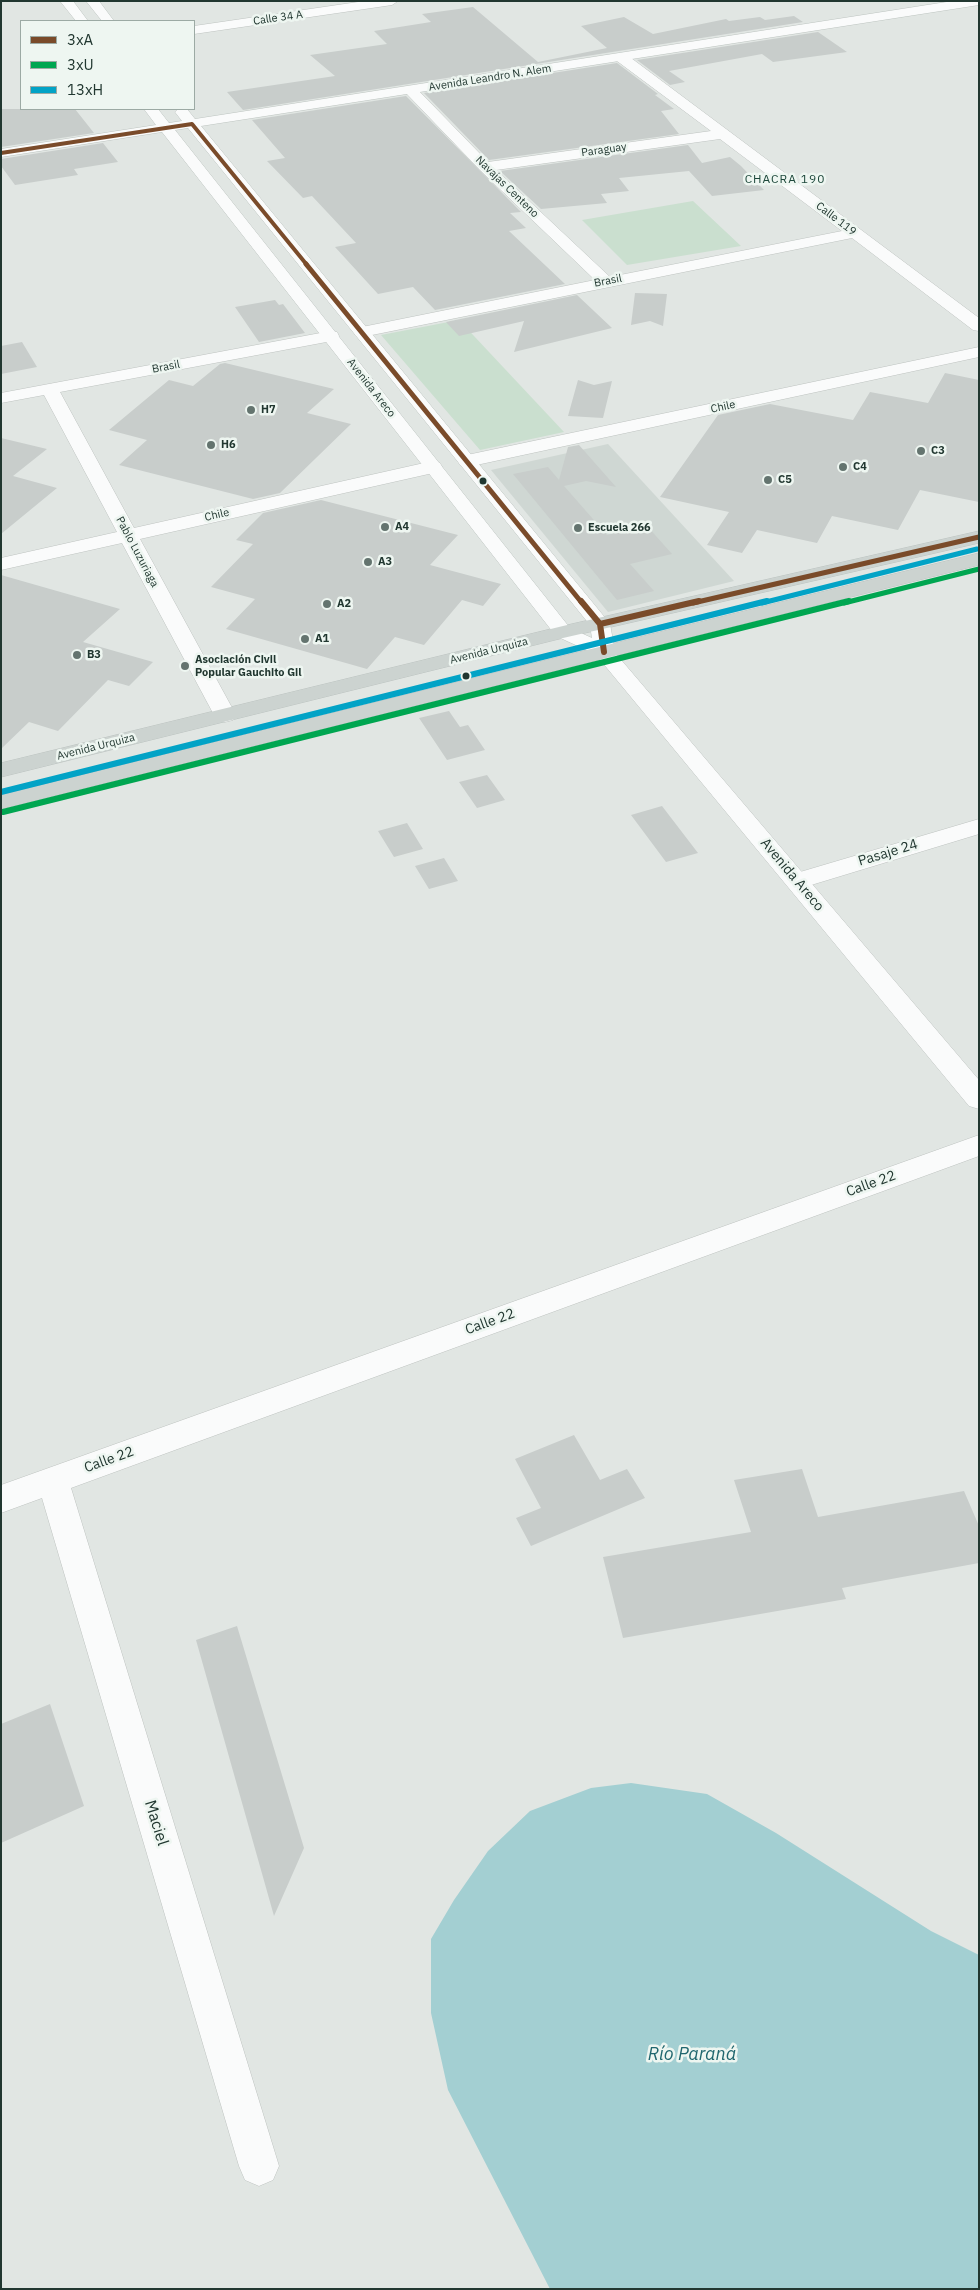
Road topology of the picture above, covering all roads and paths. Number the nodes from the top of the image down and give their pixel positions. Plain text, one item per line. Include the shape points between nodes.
1 (66, 1) edge
2 (92, 1) edge
3 (392, 1) edge
4 (979, 1) edge
5 (81, 20) edge
6 (107, 20) edge
7 (195, 30) edge
8 (622, 58) junction
9 (410, 91) junction
10 (152, 110) edge
11 (180, 110) edge
12 (192, 124) junction
13 (165, 127) junction
14 (723, 134) junction
15 (1, 152) edge
16 (484, 166) junction
17 (855, 233) junction
18 (606, 282) junction
19 (979, 326) edge
20 (362, 332) junction
21 (331, 336) junction
22 (979, 352) edge
23 (48, 389) junction
24 (1, 398) edge
25 (467, 461) junction
26 (433, 467) junction
27 (128, 536) junction
28 (979, 537) edge
29 (979, 559) edge
30 (1, 564) edge
31 (600, 624) junction
32 (564, 632) junction
33 (604, 652) junction
34 (225, 715) junction
35 (1, 770) edge
36 (1, 802) edge
37 (979, 826) edge
38 (798, 881) junction
39 (979, 1099) edge
40 (979, 1145) edge
41 (53, 1480) junction
42 (1, 1499) edge
43 (259, 2166) dead end

1 - 5 street
2 - 6 street
3 - 7 street, Calle 34 A
4 - 8 street, Avenida Leandro N. Alem
8 - 9 street, Avenida Leandro N. Alem
8 - 14 street, Calle 119
9 - 12 street, Avenida Leandro N. Alem
9 - 16 street, Navajas Centeno
10 - 13 street, Avenida Areco
11 - 12 street
12 - 13 street, Avenida Leandro N. Alem
12 - 20 street
13 - 15 street, Avenida Leandro N. Alem
13 - 21 street, Avenida Areco
14 - 16 street, Paraguay
14 - 17 street, Calle 119
16 - 18 street, Navajas Centeno
17 - 18 street, Brasil
17 - 19 street, Calle 119
18 - 20 street, Brasil
20 - 25 street
21 - 23 street, Brasil
21 - 26 street, Avenida Areco
22 - 25 street, Chile
23 - 24 street, Brasil
23 - 27 street, Pablo Luzuriaga
25 - 31 street
26 - 27 street, Chile
26 - 32 street, Avenida Areco
27 - 30 street, Chile
27 - 34 street, Pablo Luzuriaga
28 - 31 main road, Avenida Urquiza
29 - 33 main road
31 - 32 main road, Avenida Urquiza
31 - 33 street
32 - 33 street, Avenida Areco
32 - 34 main road, Avenida Urquiza
33 - 36 main road
33 - 38 street, Avenida Areco
34 - 35 main road, Avenida Urquiza
37 - 38 street, Pasaje 24
38 - 39 street, Avenida Areco
40 - 41 street, Calle 22
41 - 42 street, Calle 22
41 - 43 street, Maciel

